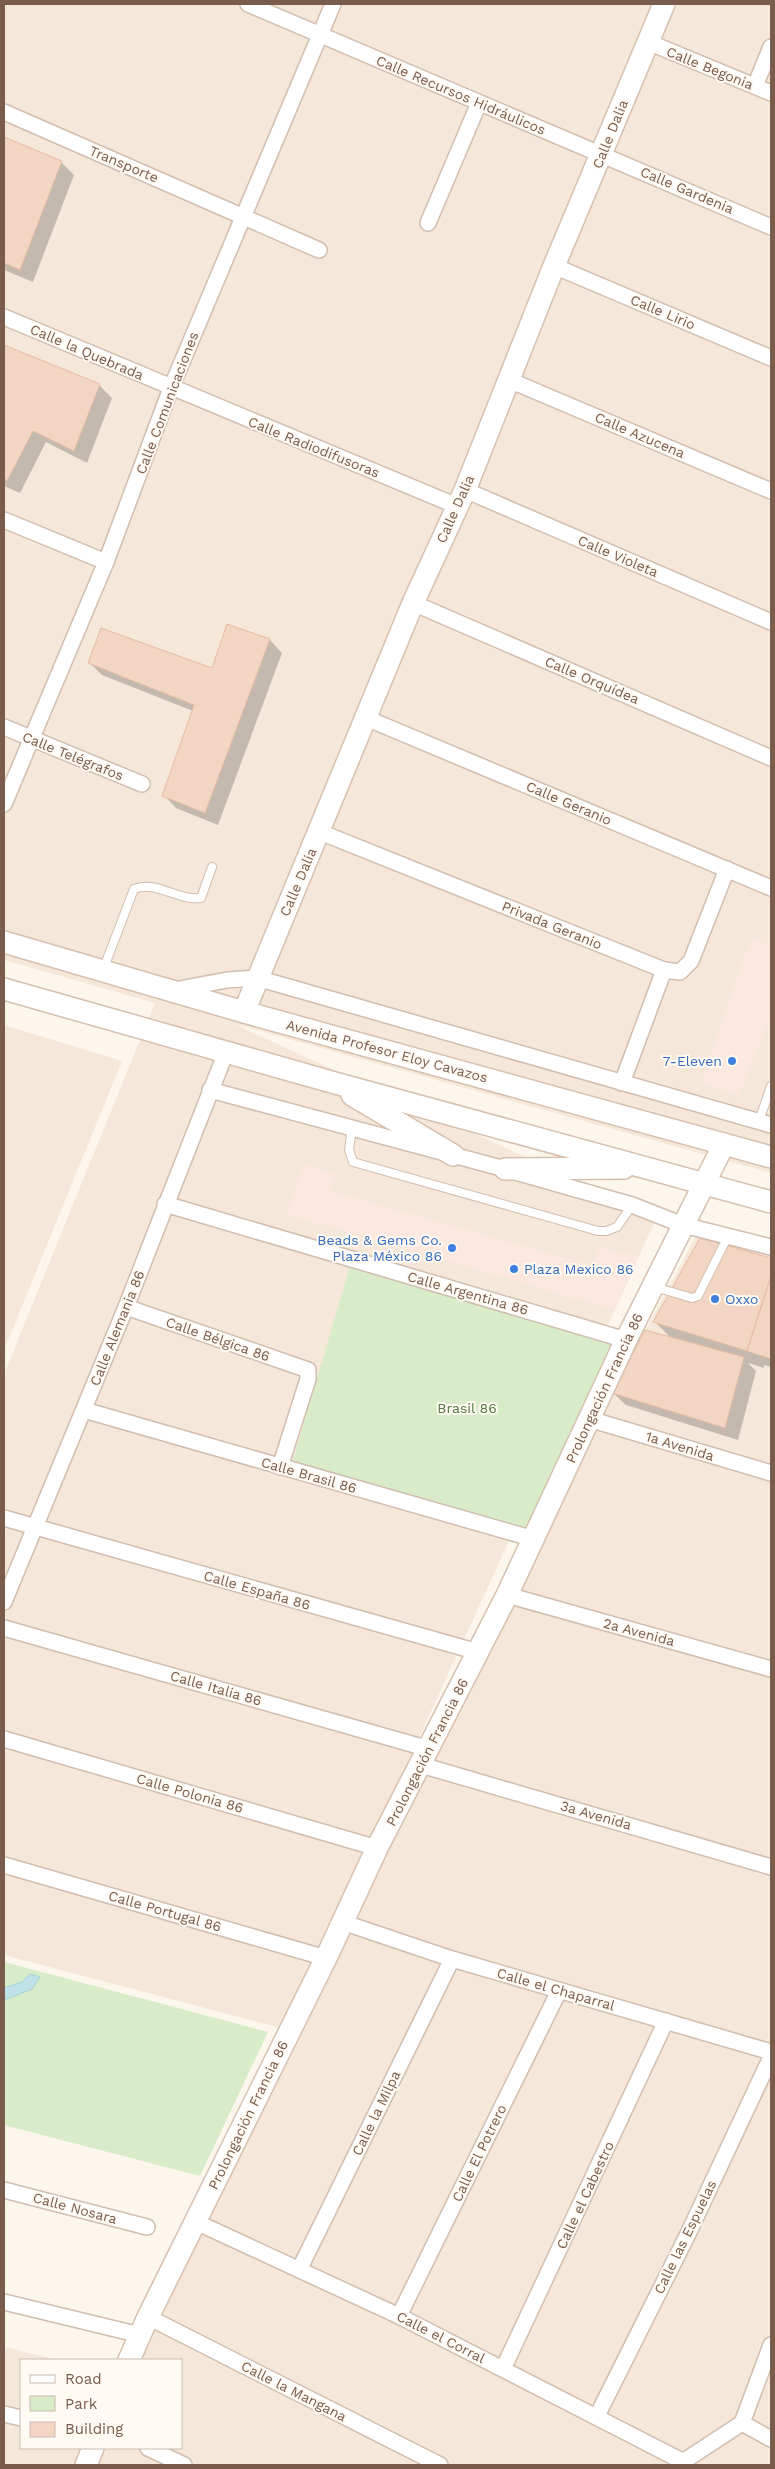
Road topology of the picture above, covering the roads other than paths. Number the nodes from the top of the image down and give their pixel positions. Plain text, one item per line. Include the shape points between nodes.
1 (248, 4) edge
2 (333, 4) edge
3 (664, 4) edge
4 (320, 35) junction
5 (648, 42) junction
6 (771, 47) edge
7 (755, 86) junction
8 (771, 93) edge
9 (479, 104) junction
10 (4, 112) edge
11 (603, 154) junction
12 (244, 216) junction
13 (428, 223) dead end
14 (771, 227) edge
15 (319, 250) dead end
16 (554, 266) junction
17 (4, 317) edge
18 (771, 358) edge
19 (509, 380) junction
20 (171, 388) junction
21 (771, 491) edge
22 (461, 498) junction
23 (4, 520) edge
24 (106, 562) junction
25 (413, 603) junction
26 (771, 622) edge
27 (366, 718) junction
28 (4, 727) edge
29 (30, 738) junction
30 (771, 758) edge
31 (142, 784) dead end
32 (4, 804) edge
33 (320, 832) junction
34 (212, 867) dead end
35 (727, 869) junction
36 (769, 881) edge
37 (4, 942) edge
38 (103, 970) junction
39 (664, 970) junction
40 (257, 978) junction
41 (4, 989) edge
42 (174, 990) junction
43 (244, 1012) junction
44 (226, 1052) junction
45 (622, 1082) junction
46 (335, 1083) junction
47 (771, 1086) edge
48 (210, 1090) junction
49 (765, 1123) edge
50 (352, 1127) junction
51 (724, 1144) junction
52 (453, 1155) junction
53 (771, 1157) edge
54 (645, 1167) junction
55 (505, 1169) junction
56 (704, 1183) junction
57 (771, 1202) edge
58 (165, 1204) junction
59 (632, 1205) junction
60 (683, 1225) junction
61 (728, 1236) junction
62 (771, 1247) edge
63 (653, 1286) junction
64 (126, 1307) junction
65 (626, 1340) junction
66 (84, 1410) junction
67 (590, 1419) junction
68 (280, 1467) junction
69 (771, 1473) edge
70 (4, 1518) edge
71 (35, 1527) junction
72 (534, 1539) junction
73 (507, 1595) junction
74 (4, 1602) edge
75 (4, 1628) edge
76 (478, 1652) junction
77 (771, 1669) edge
78 (4, 1739) edge
79 (425, 1757) junction
80 (377, 1848) junction
81 (4, 1865) edge
82 (771, 1867) edge
83 (342, 1922) junction
84 (326, 1958) junction
85 (452, 1959) junction
86 (559, 1991) junction
87 (666, 2021) junction
88 (771, 2052) edge
89 (771, 2057) edge
90 (4, 2190) edge
91 (196, 2222) junction
92 (147, 2227) dead end
93 (300, 2268) junction
94 (4, 2302) edge
95 (399, 2316) junction
96 (144, 2326) junction
97 (771, 2345) edge
98 (129, 2359) edge
99 (503, 2369) junction
100 (4, 2414) edge
101 (597, 2416) junction
102 (20, 2418) edge
103 (742, 2423) junction
104 (771, 2439) edge
105 (93, 2449) edge
106 (150, 2449) edge
107 (680, 2463) edge
108 (86, 2465) edge
109 (184, 2465) edge
110 (440, 2465) edge

1 - 4 street, Calle Recursos Hidráulicos
2 - 4 street, Calle Comunicaciones
3 - 5 street, Calle Dalia
4 - 9 street, Calle Recursos Hidráulicos
4 - 12 street, Calle Comunicaciones
5 - 7 street, Calle Begonia
5 - 11 street, Calle Dalia
6 - 7 street
7 - 8 street, Calle Begonia
9 - 11 street, Calle Recursos Hidráulicos
9 - 13 street
10 - 12 street, Transporte
11 - 14 street, Calle Gardenia
11 - 16 street, Calle Dalia
12 - 15 street, Transporte
12 - 20 street, Calle Comunicaciones
16 - 18 street, Calle Lirio
16 - 19 street, Calle Dalia
17 - 20 street, Calle la Quebrada
19 - 21 street, Calle Azucena
19 - 22 street, Calle Dalia
20 - 22 street, Calle Radiodifusoras
20 - 24 street, Calle Comunicaciones
22 - 25 street, Calle Dalia
22 - 26 street, Calle Violeta
23 - 24 street
24 - 29 street, Calle Comunicaciones
25 - 27 street, Calle Dalia
25 - 30 street, Calle Orquídea
27 - 33 street, Calle Dalia
27 - 35 street, Calle Geranio
28 - 29 street, Calle Telégrafos
29 - 31 street, Calle Telégrafos
29 - 32 street, Calle Comunicaciones
33 - 39 street, Privada Geranio
33 - 40 street, Calle Dalia
34 - 38 lane via 201,898 192,899 144,884 134,889
35 - 36 street, Calle Geranio
35 - 39 street via 690,961 680,972
37 - 38 street, Avenida Profesor Eloy Cavazos
38 - 42 street, Avenida Profesor Eloy Cavazos
39 - 45 street
40 - 42 street
40 - 43 street, Calle Dalia
40 - 45 street
41 - 44 street
42 - 43 street, Avenida Profesor Eloy Cavazos
43 - 51 street, Avenida Profesor Eloy Cavazos
44 - 46 street
44 - 48 street, Calle Alemania 86
45 - 49 street
46 - 52 street
46 - 54 street
47 - 49 lane
48 - 50 street
48 - 58 street, Calle Alemania 86
50 - 52 street
50 - 59 lane via 349,1150 353,1162 542,1216 606,1231 617,1227
51 - 53 street, Avenida Profesor Eloy Cavazos
51 - 56 street, Prolongación Francia 86
52 - 55 street
54 - 55 street
54 - 56 street
55 - 59 street
56 - 57 street
56 - 60 street, Prolongación Francia 86
58 - 64 street, Calle Alemania 86
58 - 65 street, Calle Argentina 86
59 - 60 street
60 - 61 street
60 - 63 street, Prolongación Francia 86
61 - 62 street
61 - 63 lane via 698,1296 692,1298
63 - 65 street, Prolongación Francia 86
64 - 66 street, Calle Alemania 86
64 - 68 street, Calle Bélgica 86 via 309,1372
65 - 67 street, Prolongación Francia 86
66 - 68 street, Calle Brasil 86
66 - 71 street, Calle Alemania 86
67 - 69 street, 1a Avenida
67 - 72 street, Prolongación Francia 86
68 - 72 street, Calle Brasil 86
70 - 71 street, Calle España 86
71 - 74 street, Calle Alemania 86
71 - 76 street, Calle España 86
72 - 73 street, Prolongación Francia 86
73 - 76 street, Prolongación Francia 86
73 - 77 street, 2a Avenida
75 - 79 street, Calle Italia 86
76 - 79 street, Prolongación Francia 86
78 - 80 street, Calle Polonia 86
79 - 80 street, Prolongación Francia 86
79 - 82 street, 3a Avenida
80 - 83 street, Prolongación Francia 86
81 - 84 street, Calle Portugal 86
83 - 84 street, Prolongación Francia 86
83 - 85 street, Calle el Chaparral
84 - 91 street, Prolongación Francia 86
85 - 86 street, Calle el Chaparral
85 - 93 street, Calle la Milpa
86 - 87 street, Calle el Chaparral
86 - 95 street, Calle El Potrero
87 - 88 street, Calle el Chaparral
87 - 99 street, Calle el Cabestro
89 - 101 street, Calle las Espuelas via 688,2234
90 - 92 street, Calle Nosara
91 - 93 street, Calle el Corral
91 - 96 street, Prolongación Francia 86
93 - 95 street, Calle el Corral
94 - 96 street
95 - 99 street, Calle el Corral
96 - 98 street, Prolongación Francia 86
96 - 110 street, Calle la Mangana
97 - 103 street
99 - 101 street, Calle el Corral
100 - 102 street
101 - 107 street, Calle el Corral
103 - 104 street
103 - 107 street
105 - 108 street
106 - 109 street

